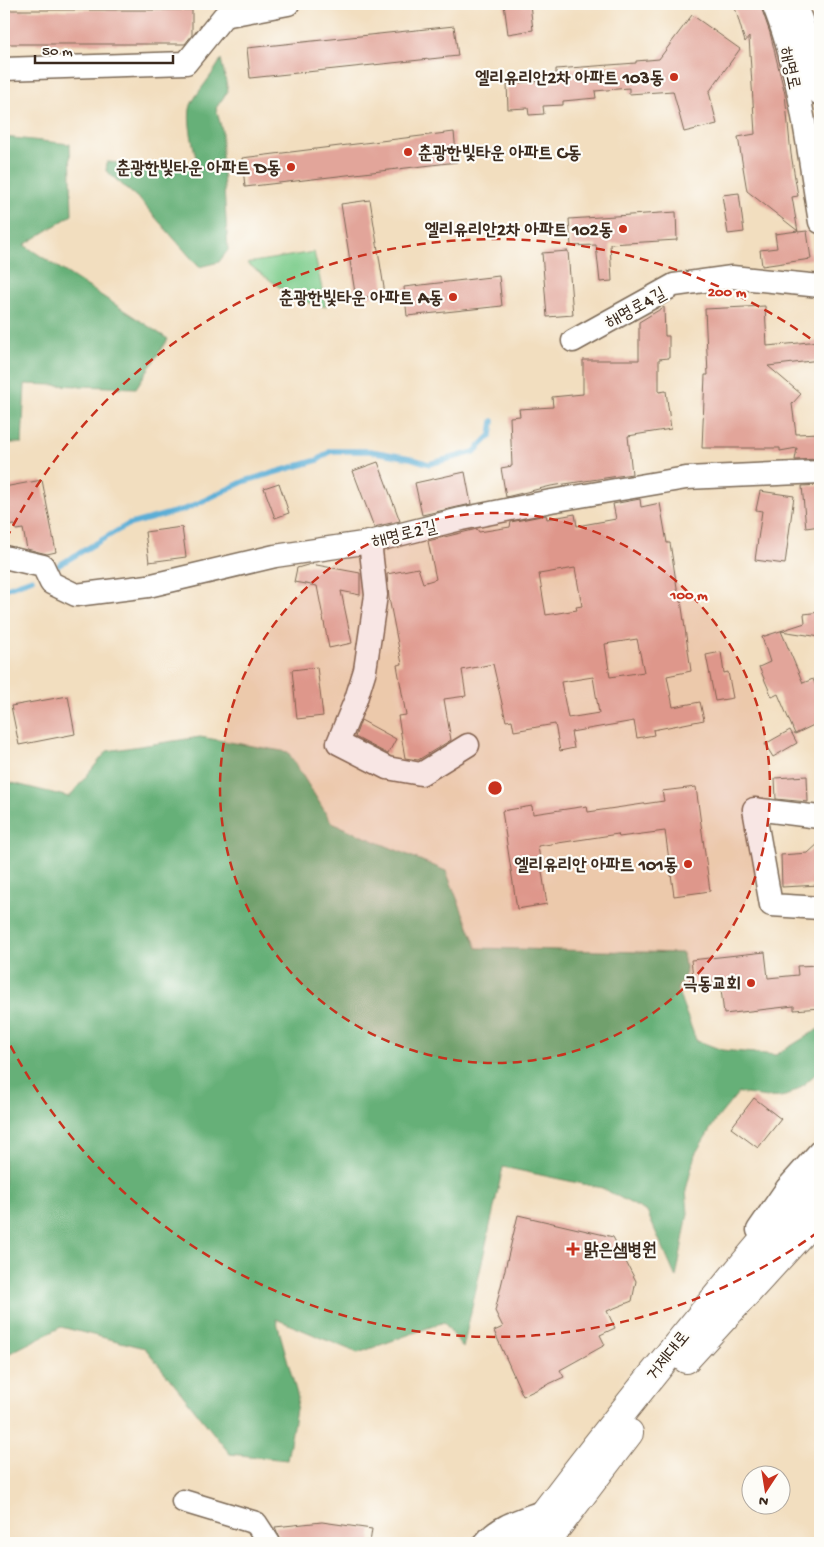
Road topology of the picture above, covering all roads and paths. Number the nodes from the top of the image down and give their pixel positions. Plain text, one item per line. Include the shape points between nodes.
1 (288, 4) edge
2 (773, 4) edge
3 (795, 4) edge
4 (4, 69) edge
5 (820, 94) edge
6 (820, 222) edge
7 (820, 286) edge
8 (573, 341) dead end
9 (820, 472) edge
10 (370, 542) junction
11 (4, 556) edge
12 (468, 745) dead end
13 (819, 817) edge
14 (820, 908) edge
15 (820, 1150) edge
16 (820, 1174) edge
17 (820, 1213) edge
18 (712, 1300) junction
19 (183, 1501) dead end
20 (546, 1510) junction
21 (269, 1543) edge
22 (485, 1543) edge
23 (522, 1543) edge
24 (546, 1543) edge

1 - 4 street via 224,16 186,64
2 - 6 street, 해명로 via 794,79
3 - 5 street, 해명로
7 - 8 street, 해명로4길 via 732,277 674,285
9 - 10 street, 해명로2길 via 686,478 461,518
10 - 11 street, 해명로2길 via 275,556 148,586 76,595 50,583 43,566
10 - 12 street via 376,595 365,670 338,743 387,768 421,774
13 - 14 street via 754,809 771,905
15 - 18 street via 788,1188
16 - 18 main road, 거제대로
17 - 24 main road, 거제대로 via 678,1368
18 - 20 main road, 거제대로
19 - 21 street via 256,1522
20 - 22 street via 510,1524
20 - 23 main road, 거제대로

